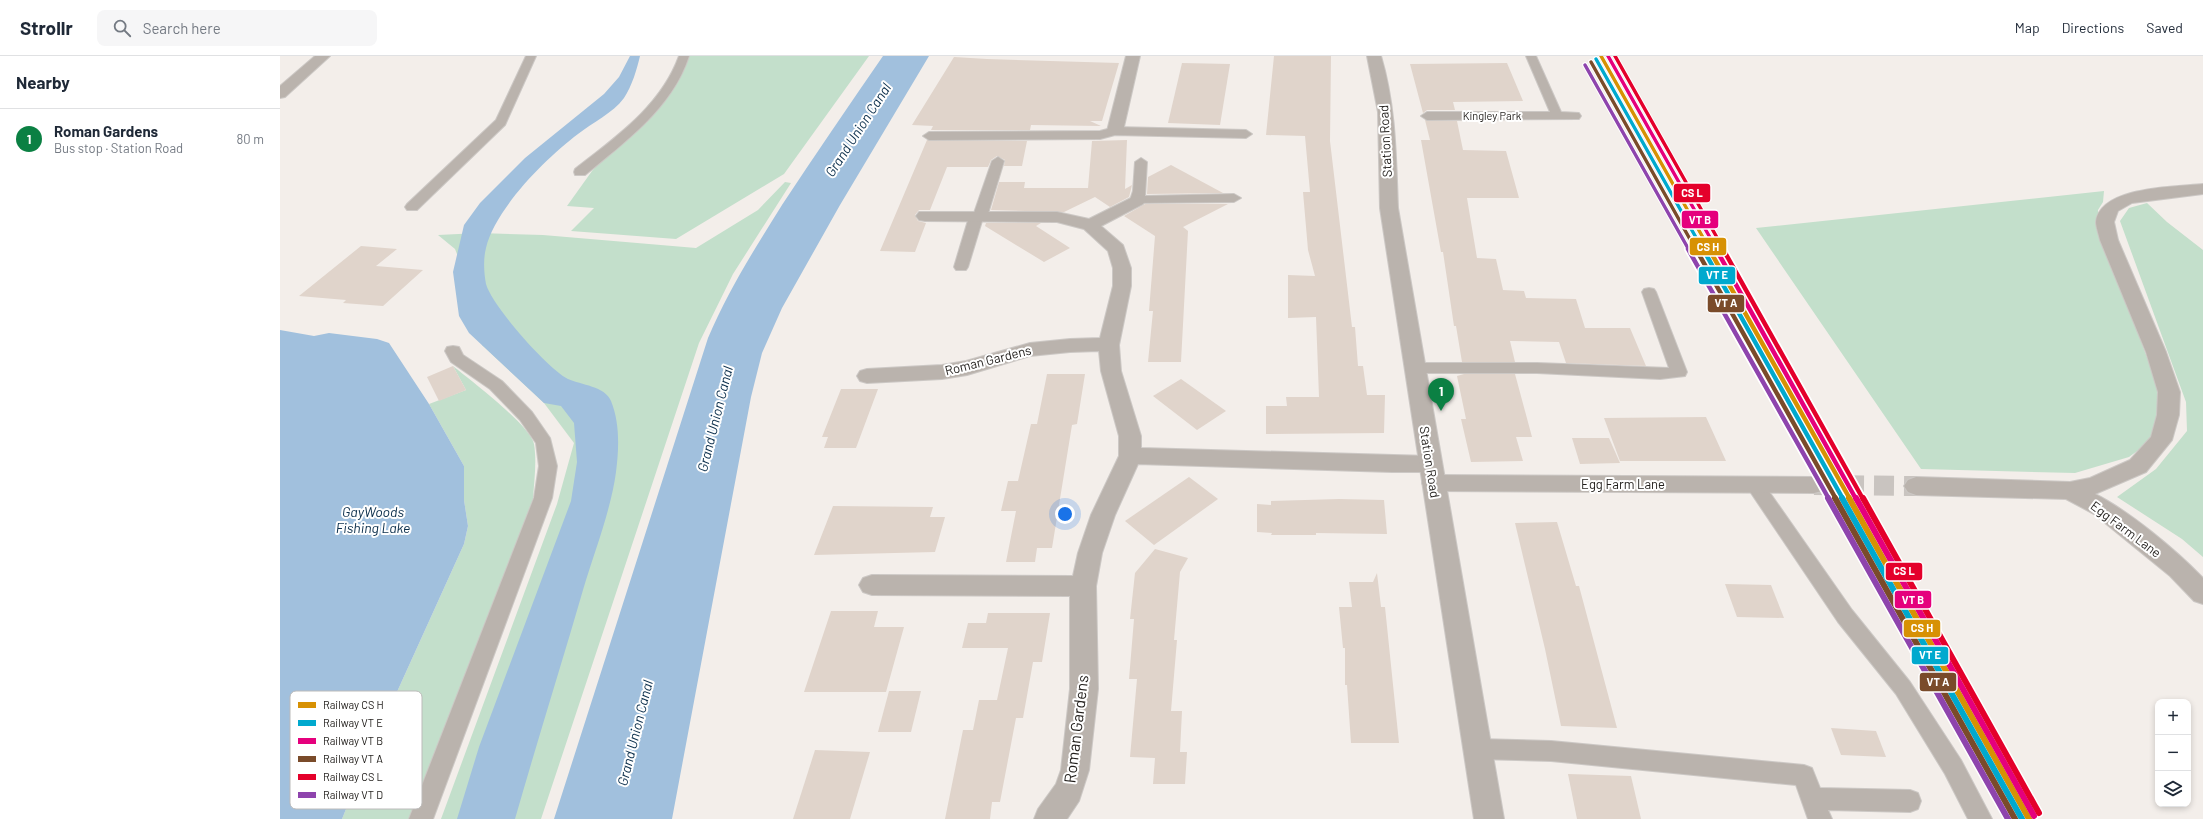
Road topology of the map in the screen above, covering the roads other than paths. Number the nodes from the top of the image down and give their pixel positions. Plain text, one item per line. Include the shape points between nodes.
1 (323, 56) edge
2 (531, 56) edge
3 (684, 56) edge
4 (1133, 56) edge
5 (1374, 56) edge
6 (1531, 56) edge
7 (280, 94) edge
8 (1427, 116) dead end
9 (1557, 116) junction
10 (1575, 116) dead end
11 (1115, 131) junction
12 (1246, 134) dead end
13 (929, 136) dead end
14 (998, 161) dead end
15 (1141, 162) dead end
16 (580, 172) dead end
17 (2203, 189) edge
18 (1234, 198) dead end
19 (1137, 200) junction
20 (412, 207) dead end
21 (925, 216) dead end
22 (978, 217) junction
23 (1090, 224) junction
24 (961, 267) dead end
25 (1649, 292) dead end
26 (1109, 345) junction
27 (453, 351) dead end
28 (1416, 368) junction
29 (867, 376) dead end
30 (1130, 456) junction
31 (1431, 473) junction
32 (1755, 485) junction
33 (1814, 485) tunnel mouth
34 (1916, 486) tunnel mouth
35 (2070, 490) junction
36 (872, 585) dead end
37 (1083, 586) junction
38 (2203, 594) edge
39 (1478, 749) junction
40 (1910, 801) dead end
41 (1817, 809) edge
42 (421, 819) edge
43 (1049, 819) edge
44 (1489, 819) edge
45 (1980, 819) edge

1 - 7 street
2 - 20 lane via 501,122
3 - 16 lane via 674,84 660,102
4 - 11 street
5 - 28 street, Station Road via 1386,131 1389,208
6 - 9 lane
8 - 9 lane, Kingley Park
9 - 10 lane, Kingley Park
11 - 12 lane
11 - 13 lane via 1100,135
14 - 22 lane
15 - 19 lane via 1140,191
17 - 35 street via 2128,198 2110,208 2105,222 2109,240 2156,352 2169,392 2168,415 2161,440 2138,466 2095,485
18 - 19 lane
19 - 23 street
21 - 22 street, Roman Gardens
22 - 23 street, Roman Gardens via 1057,217
22 - 24 lane
23 - 26 street, Roman Gardens via 1117,249 1122,268 1122,286
25 - 28 lane via 1679,372 1660,374 1537,368
26 - 29 street, Roman Gardens via 1040,347 968,368 933,374
26 - 30 street, Roman Gardens via 1111,371 1130,436
27 - 42 lane via 457,358 496,385 526,416 544,442 548,466 543,498
28 - 31 street, Station Road
30 - 31 street via 1292,462
30 - 37 street, Roman Gardens via 1101,521 1090,553
31 - 32 street, Egg Farm Lane
31 - 39 street, Station Road
32 - 33 street, Egg Farm Lane
32 - 45 lane via 1845,616 1902,688 1953,767
34 - 35 street, Egg Farm Lane
35 - 38 street, Egg Farm Lane via 2102,508 2134,533 2179,569
36 - 37 street
37 - 43 street, Roman Gardens via 1084,689 1074,770 1069,791
39 - 41 lane via 1551,751 1804,775
39 - 44 street, Station Road
40 - 41 lane

